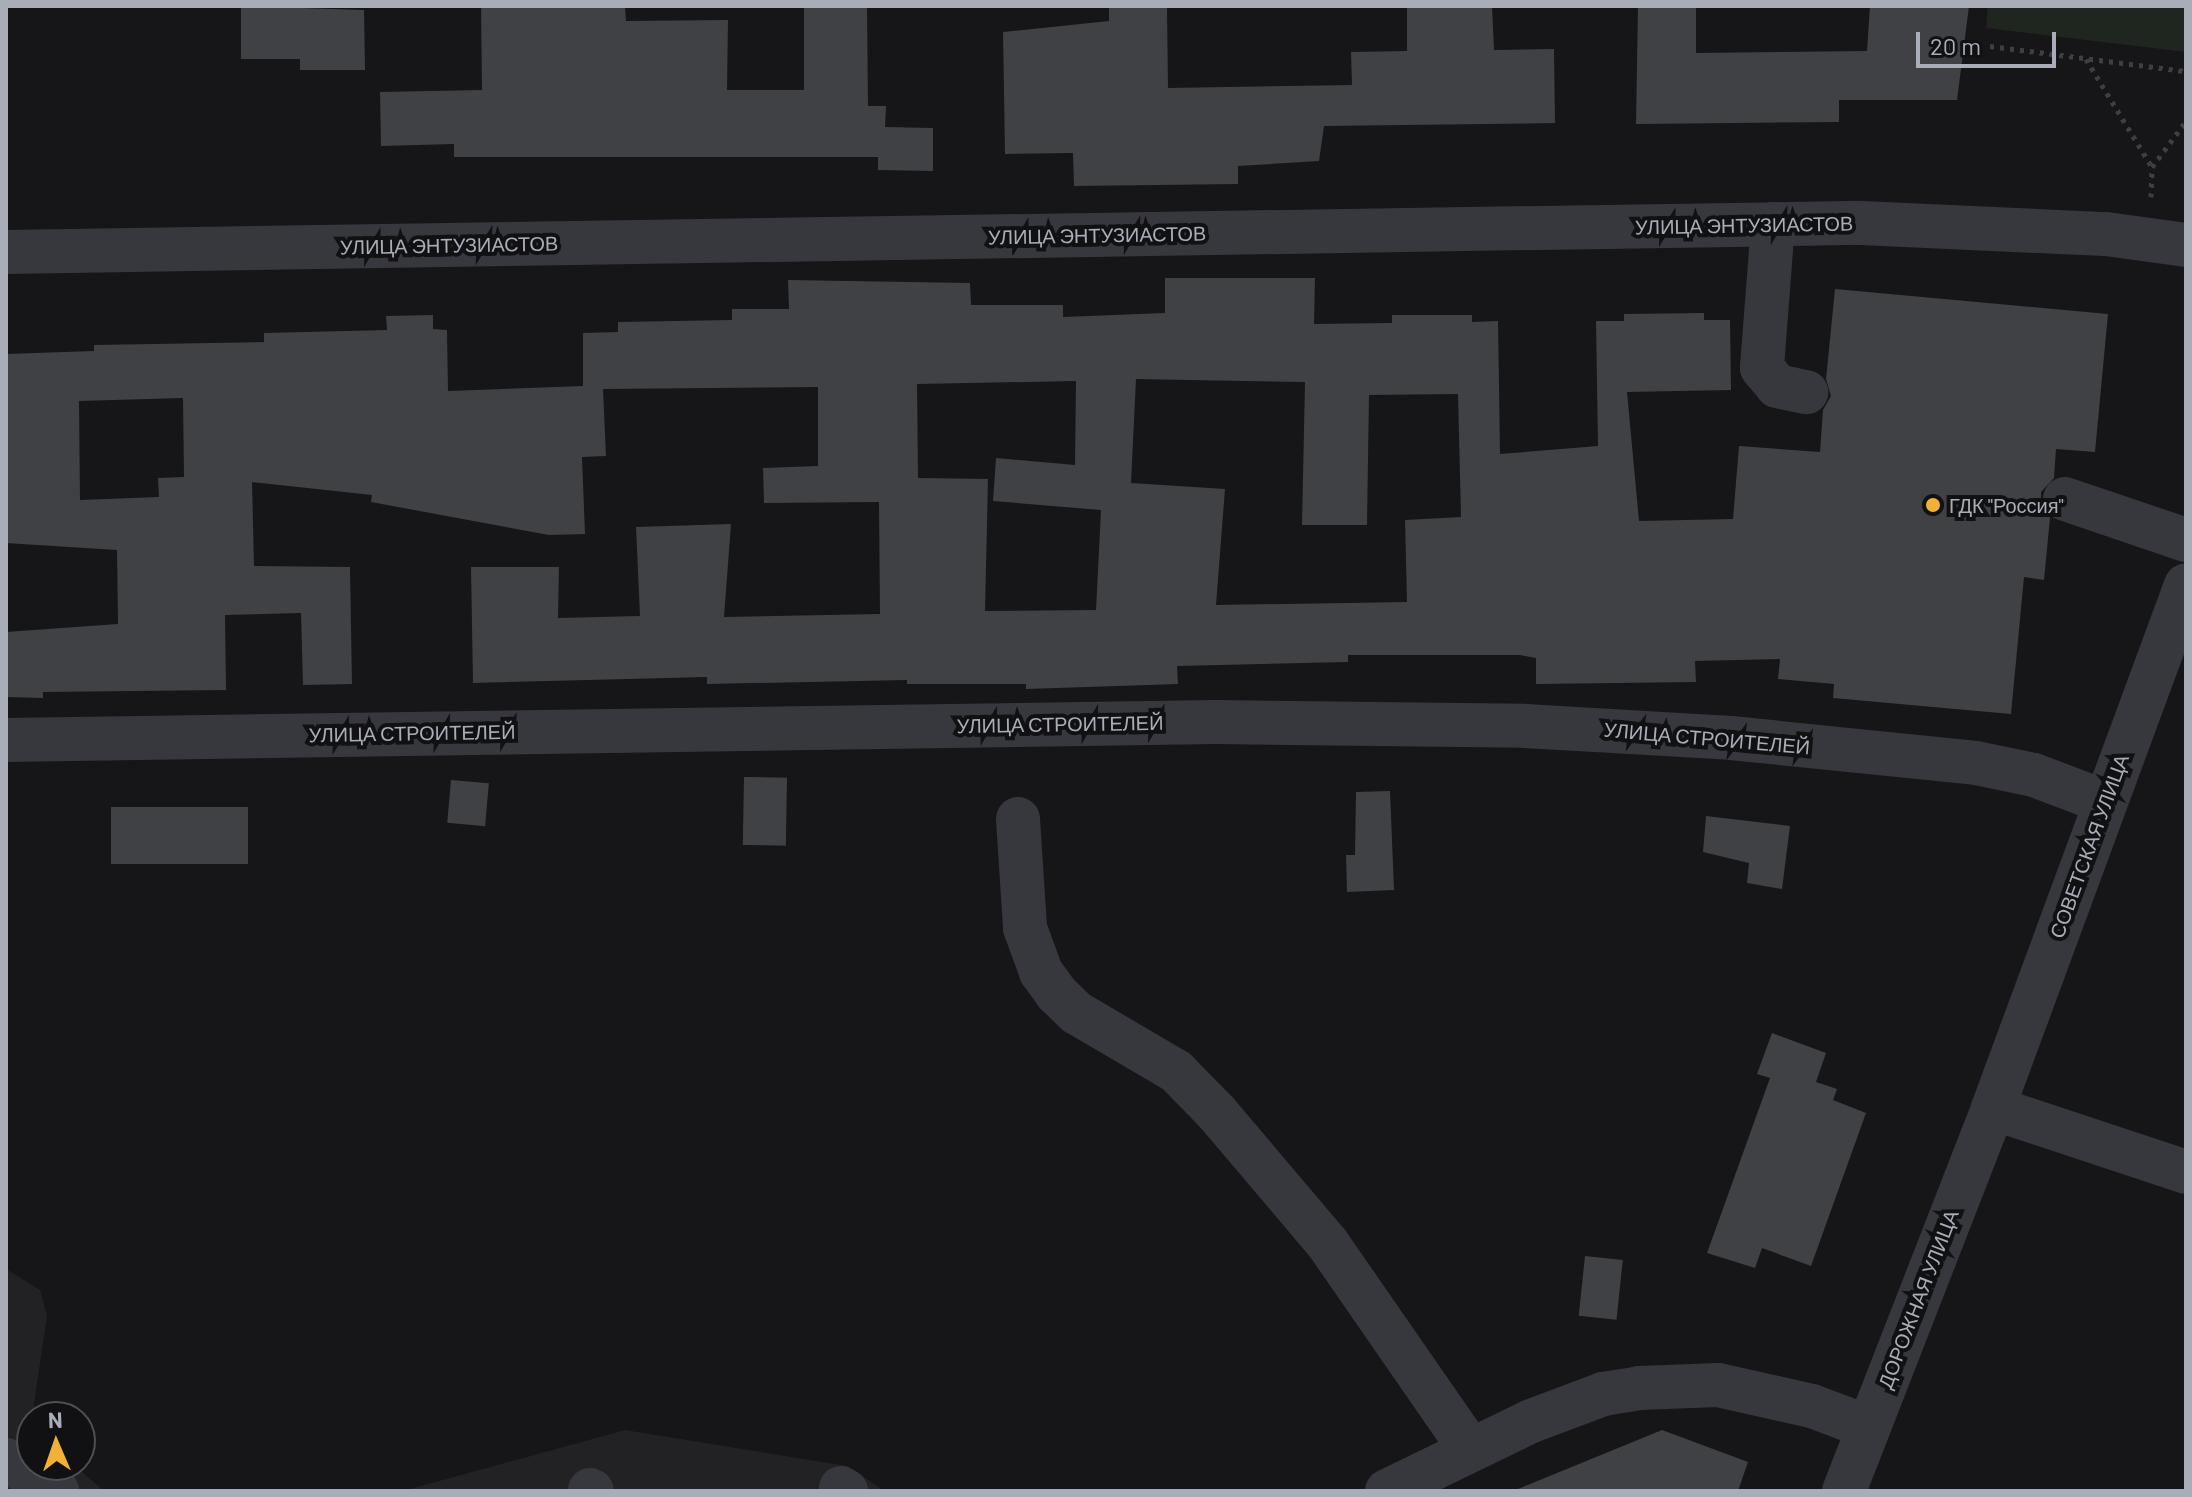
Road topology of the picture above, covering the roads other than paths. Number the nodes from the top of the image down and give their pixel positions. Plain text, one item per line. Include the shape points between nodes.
1 (1773, 224) junction
2 (2167, 242) edge
3 (6, 252) edge
4 (1806, 392) dead end
5 (2065, 499) dead end
6 (2186, 540) edge
7 (2186, 585) edge
8 (6, 740) edge
9 (2105, 802) junction
10 (1018, 819) dead end
11 (1993, 1108) junction
12 (2186, 1172) edge
13 (1868, 1427) junction
14 (1469, 1448) junction
15 (6, 1460) edge
16 (57, 1491) edge
17 (1387, 1491) edge
18 (1844, 1491) edge

1 - 2 street, УЛИЦА ЭНТУЗИАСТОВ via 1975,226
1 - 3 street, УЛИЦА ЭНТУЗИАСТОВ
1 - 4 street via 1762,368 1777,386
5 - 6 street
7 - 9 street, СОВЕТСКАЯ УЛИЦА
8 - 9 street, УЛИЦА СТРОИТЕЛЕЙ via 1216,722 1525,726 1731,738 1976,763 2034,775
9 - 11 street, СОВЕТСКАЯ УЛИЦА
10 - 14 street via 1025,928 1041,972 1056,993 1077,1013 1176,1071 1217,1113 1328,1244
11 - 12 street
11 - 13 street, ДОРОЖНАЯ УЛИЦА
13 - 14 street via 1765,1394 1681,1384 1603,1394
13 - 18 street, ДОРОЖНАЯ УЛИЦА
14 - 17 street
15 - 16 street

